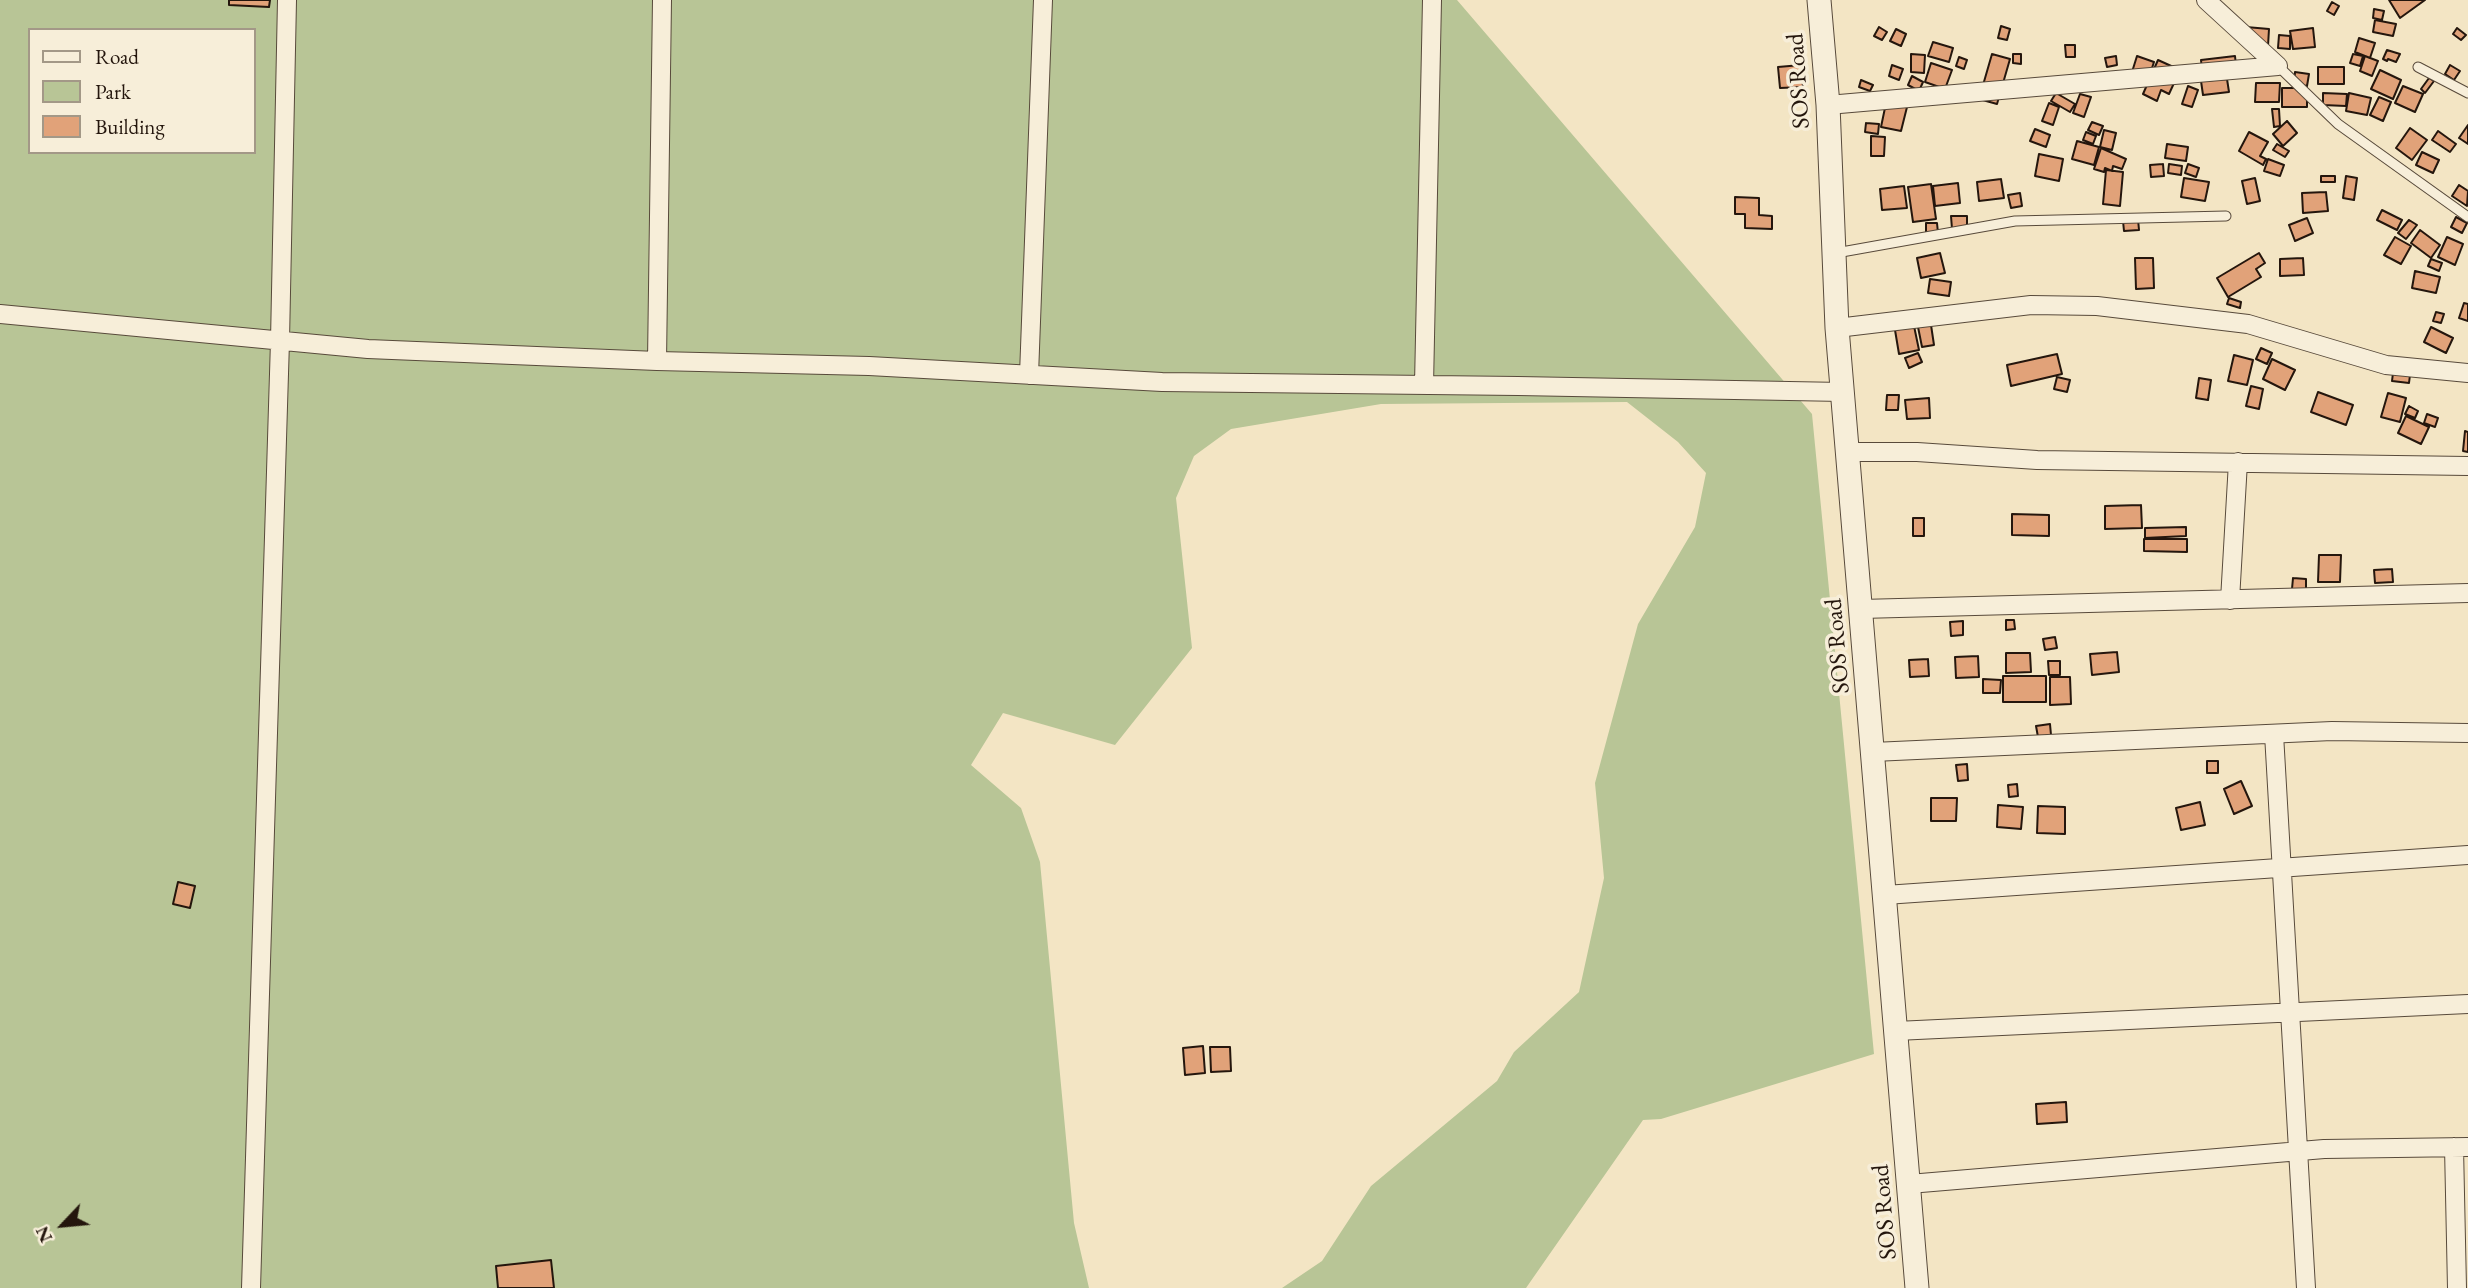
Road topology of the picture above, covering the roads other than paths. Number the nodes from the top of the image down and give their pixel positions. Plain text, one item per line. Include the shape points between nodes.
1 (287, 0) edge
2 (662, 0) edge
3 (1043, 0) edge
4 (1432, 0) edge
5 (1819, 0) edge
6 (2206, 0) edge
7 (2278, 66) junction
8 (2418, 66) dead end
9 (2468, 93) edge
10 (1828, 105) junction
11 (2226, 216) dead end
12 (2468, 217) edge
13 (1834, 253) junction
14 (0, 314) edge
15 (1838, 328) junction
16 (280, 341) junction
17 (657, 361) junction
18 (2468, 373) edge
19 (1029, 375) junction
20 (1424, 385) junction
21 (1843, 392) junction
22 (1848, 452) junction
23 (2238, 462) junction
24 (2468, 466) edge
25 (2468, 593) edge
26 (2230, 600) junction
27 (1861, 609) junction
28 (2468, 733) edge
29 (2274, 734) junction
30 (1873, 752) junction
31 (2468, 855) edge
32 (2282, 867) junction
33 (1885, 895) junction
34 (2468, 1004) edge
35 (2290, 1012) junction
36 (1896, 1031) junction
37 (2461, 1147) edge
38 (2298, 1151) junction
39 (1909, 1184) junction
40 (251, 1288) edge
41 (1917, 1288) edge
42 (2306, 1288) edge
43 (2457, 1288) edge

1 - 16 street
2 - 17 street
3 - 19 street
4 - 20 street
5 - 10 street, SOS Road
6 - 7 street
7 - 10 street
7 - 12 lane via 2338,124
8 - 9 lane
10 - 13 street, SOS Road
11 - 13 lane via 2015,221
13 - 15 street, SOS Road
14 - 16 street
15 - 18 street via 2031,305 2097,306 2248,324 2386,365
15 - 21 street, SOS Road
16 - 17 street
16 - 40 street
17 - 19 street
19 - 20 street via 1162,383
20 - 21 street
21 - 22 street, SOS Road
22 - 23 street
22 - 27 street, SOS Road
23 - 24 street
23 - 26 street
25 - 26 street
26 - 27 street
27 - 30 street, SOS Road
28 - 29 street
29 - 30 street
29 - 32 street
30 - 33 street, SOS Road
31 - 32 street
32 - 33 street
32 - 35 street
33 - 36 street, SOS Road
34 - 35 street
35 - 36 street
35 - 38 street
36 - 39 street, SOS Road
37 - 38 street
37 - 43 street
38 - 39 street
38 - 42 street
39 - 41 street, SOS Road

